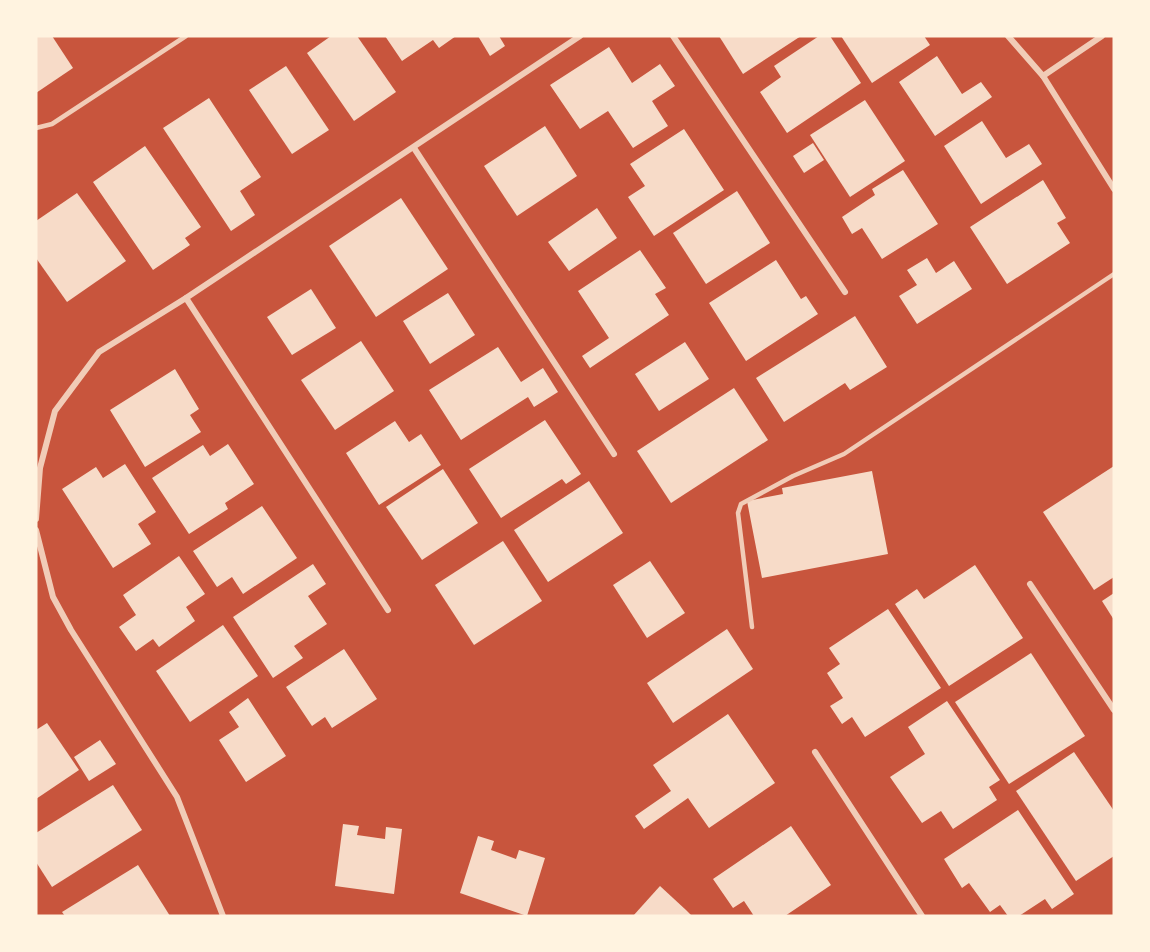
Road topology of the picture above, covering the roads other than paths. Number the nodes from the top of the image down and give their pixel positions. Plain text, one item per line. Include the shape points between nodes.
1 (186, 36) edge
2 (580, 36) edge
3 (673, 36) edge
4 (1008, 36) edge
5 (1102, 36) edge
6 (1043, 76) junction
7 (36, 128) edge
8 (414, 148) junction
9 (1114, 189) edge
10 (1114, 274) edge
11 (844, 292) dead end
12 (186, 298) junction
13 (614, 454) dead end
14 (36, 519) edge
15 (36, 530) edge
16 (1030, 584) dead end
17 (388, 610) dead end
18 (752, 627) dead end
19 (1114, 710) edge
20 (815, 752) dead end
21 (223, 916) edge
22 (922, 916) edge

1 - 7 lane via 52,124
2 - 8 street
3 - 11 street
4 - 6 street
5 - 6 street
6 - 9 street
8 - 12 street
8 - 13 street
10 - 18 lane via 844,454 741,504 738,513
12 - 14 street via 99,352 55,411 40,468
12 - 17 street
15 - 21 street via 53,597 177,797
16 - 19 street
20 - 22 street

